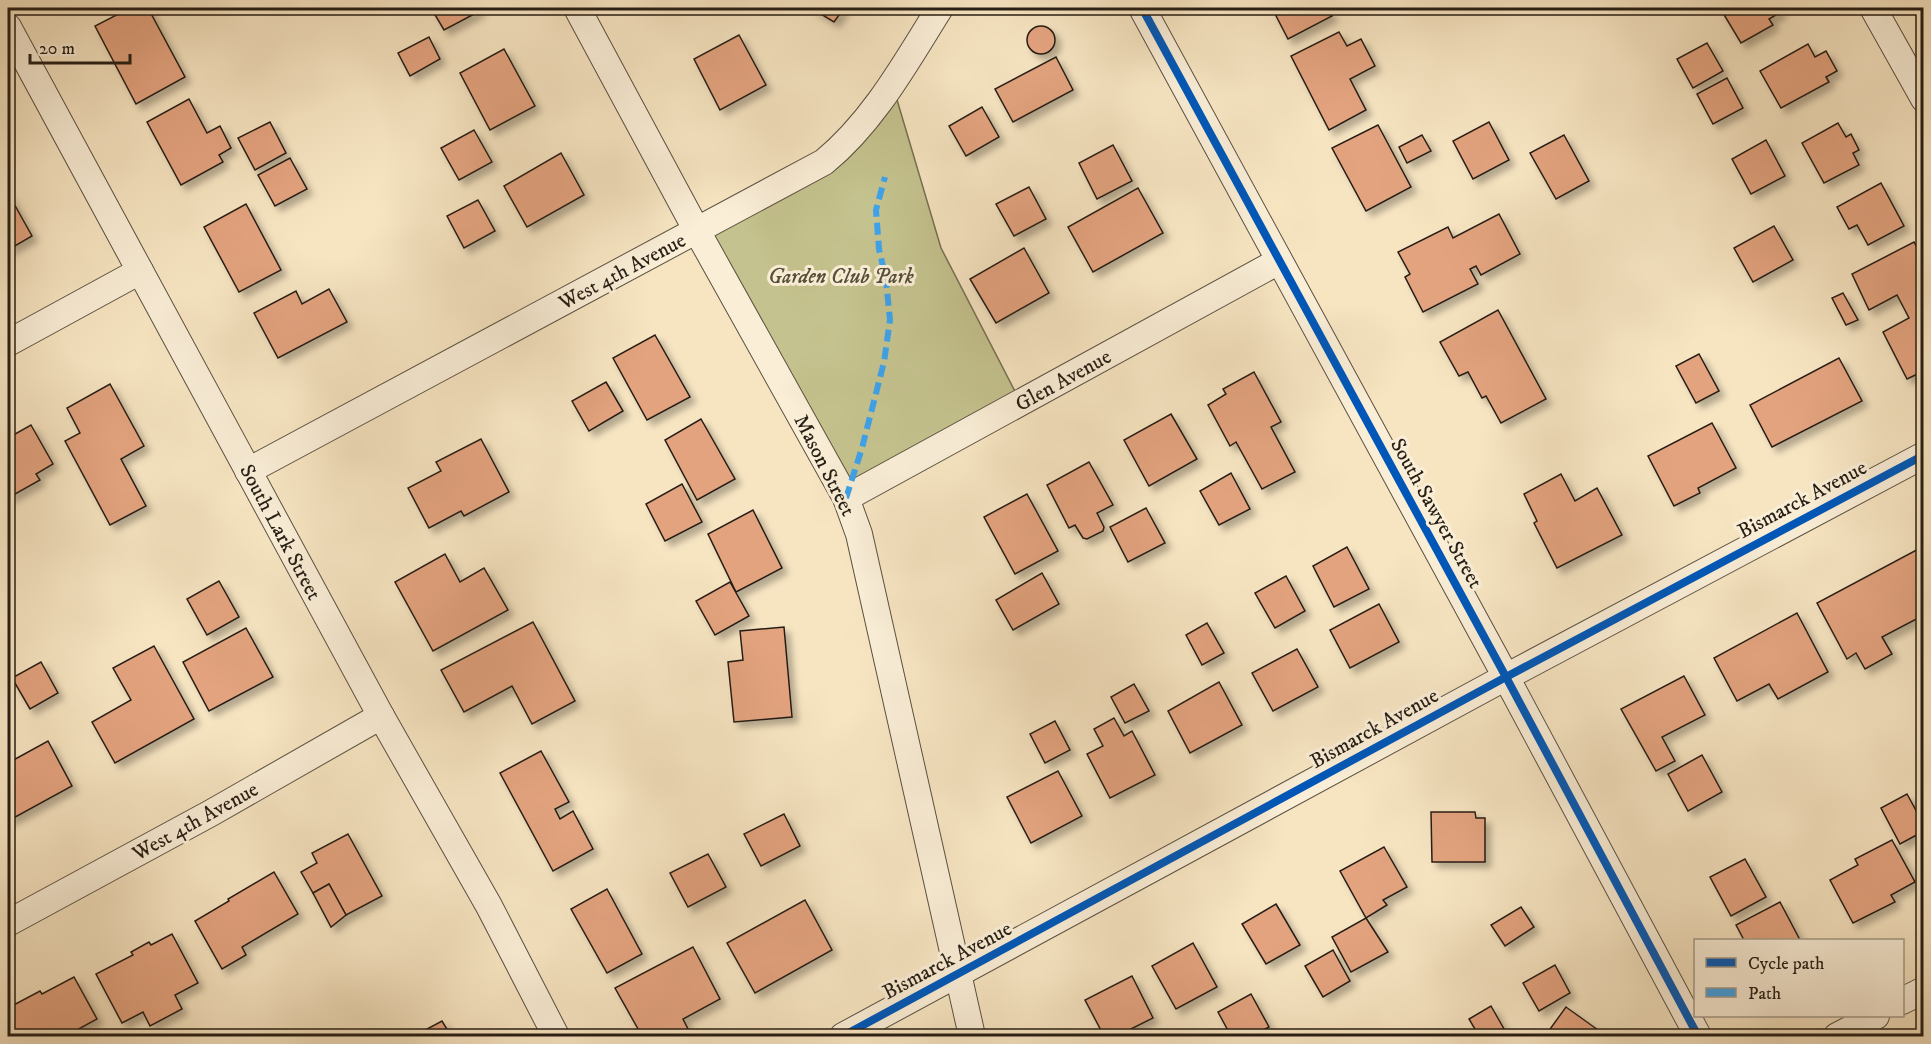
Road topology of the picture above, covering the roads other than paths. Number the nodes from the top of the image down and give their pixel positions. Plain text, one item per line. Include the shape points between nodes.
1 (577, 8) edge
2 (940, 8) edge
3 (1142, 8) edge
4 (1873, 8) edge
5 (8, 27) edge
6 (1923, 99) edge
7 (697, 231) junction
8 (1279, 261) junction
9 (140, 271) junction
10 (8, 343) edge
11 (1923, 455) edge
12 (248, 471) junction
13 (846, 498) junction
14 (1506, 677) junction
15 (381, 716) junction
16 (8, 923) edge
17 (957, 976) junction
18 (1923, 990) edge
19 (1904, 1000) edge
20 (1874, 1017) edge
21 (556, 1036) edge
22 (843, 1036) edge
23 (972, 1036) edge
24 (1698, 1036) edge
25 (1837, 1036) edge

1 - 7 street, Mason Street
2 - 7 street, West 4th Avenue via 892,83 843,146 824,162
3 - 8 street, South Sawyer Street
4 - 6 street
5 - 9 street, South Lark Street
7 - 12 street, West 4th Avenue
7 - 13 street, Mason Street
8 - 13 street, Glen Avenue
8 - 14 street, South Sawyer Street
9 - 10 street
9 - 12 street, South Lark Street
11 - 14 street, Bismarck Avenue
12 - 15 street, South Lark Street
13 - 17 street, Mason Street via 859,534
14 - 17 street, Bismarck Avenue
14 - 24 street, South Sawyer Street
15 - 16 street, West 4th Avenue
15 - 21 street, South Lark Street via 489,906
17 - 22 street, Bismarck Avenue
17 - 23 street, Mason Street
18 - 19 street
20 - 25 street

